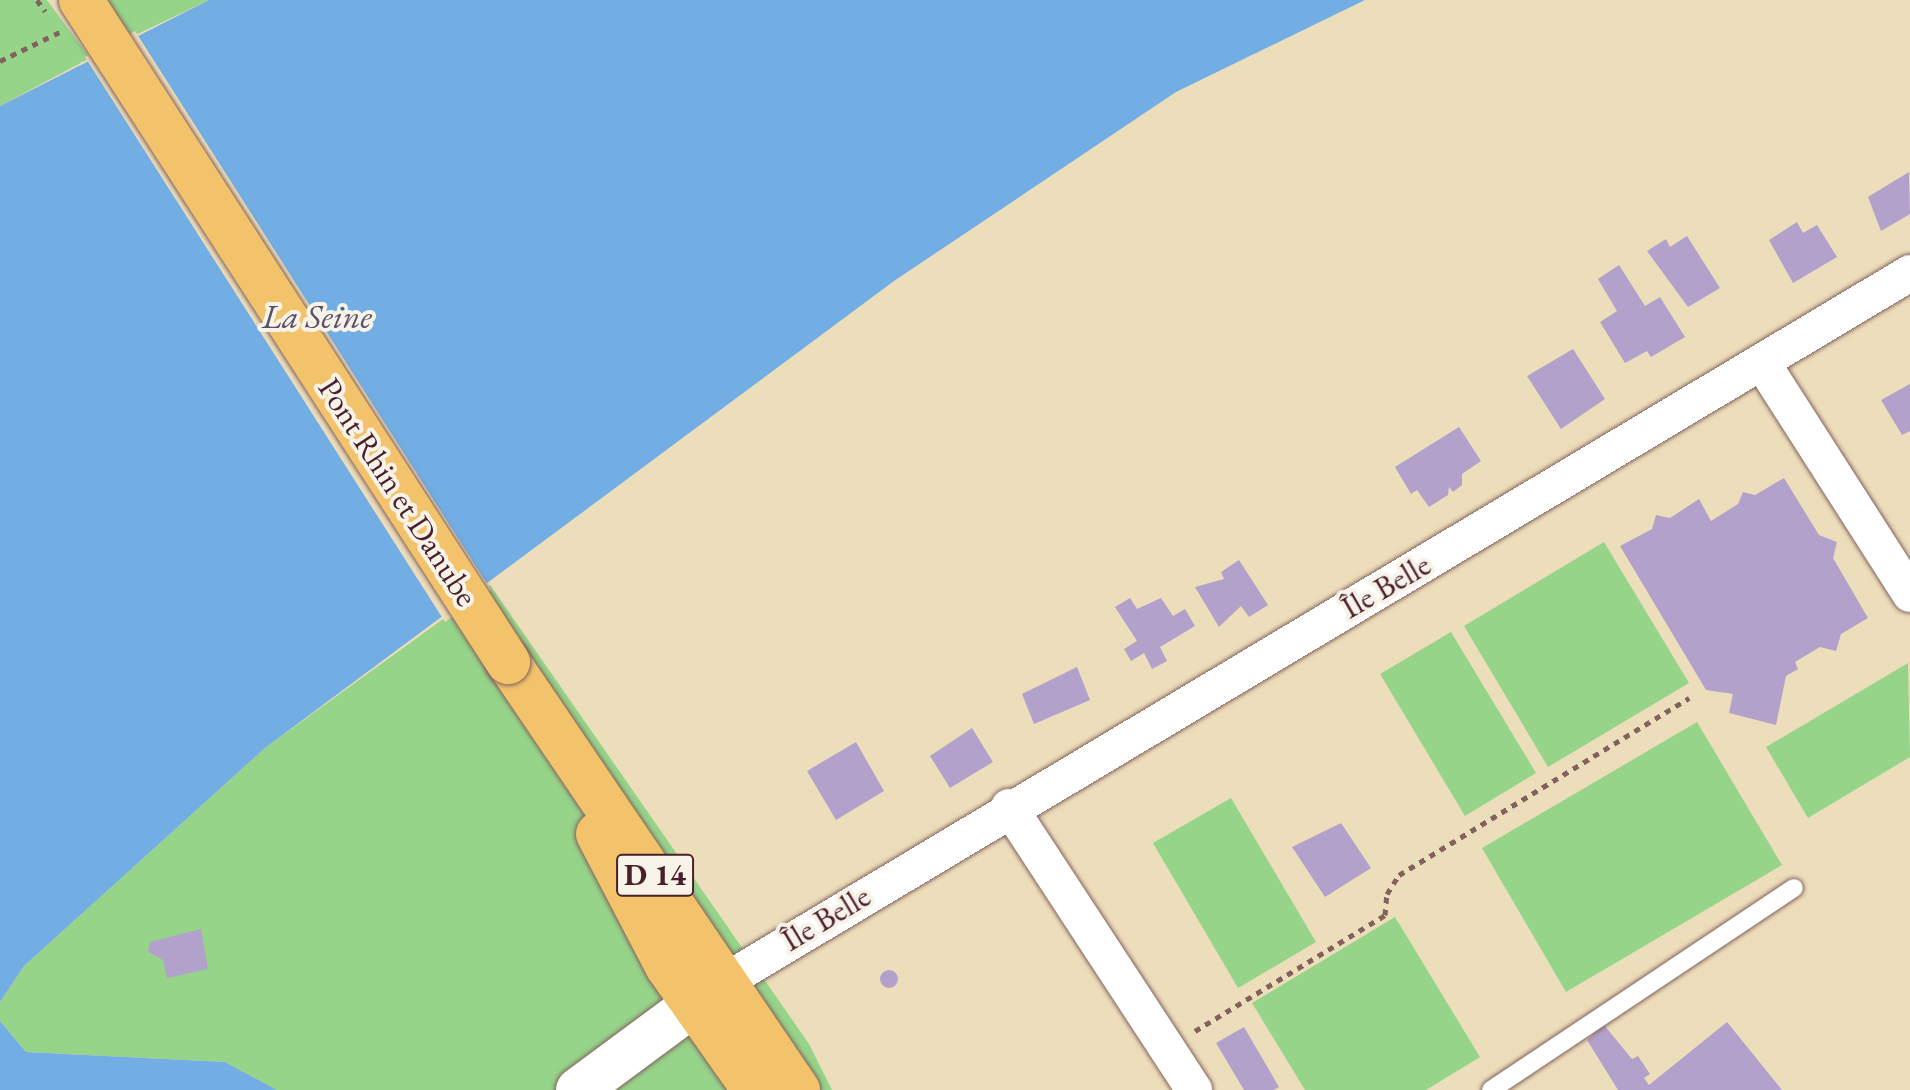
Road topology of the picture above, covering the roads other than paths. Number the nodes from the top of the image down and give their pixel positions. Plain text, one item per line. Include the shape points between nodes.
1 (81, 0) edge
2 (1910, 273) edge
3 (1763, 364) junction
4 (1910, 594) edge
5 (1009, 807) junction
6 (1794, 888) dead end
7 (711, 992) junction
8 (578, 1090) edge
9 (754, 1090) edge
10 (798, 1090) edge
11 (1194, 1090) edge
12 (1491, 1090) edge

1 - 7 main road, Pont Rhin et Danube / D 14, bridge via 508,662 663,958
2 - 3 street, Île Belle
3 - 4 street
3 - 5 street, Île Belle
5 - 7 street, Île Belle
5 - 11 street
6 - 12 lane
7 - 8 street
7 - 9 main road, D 14
7 - 10 main road, D 14

